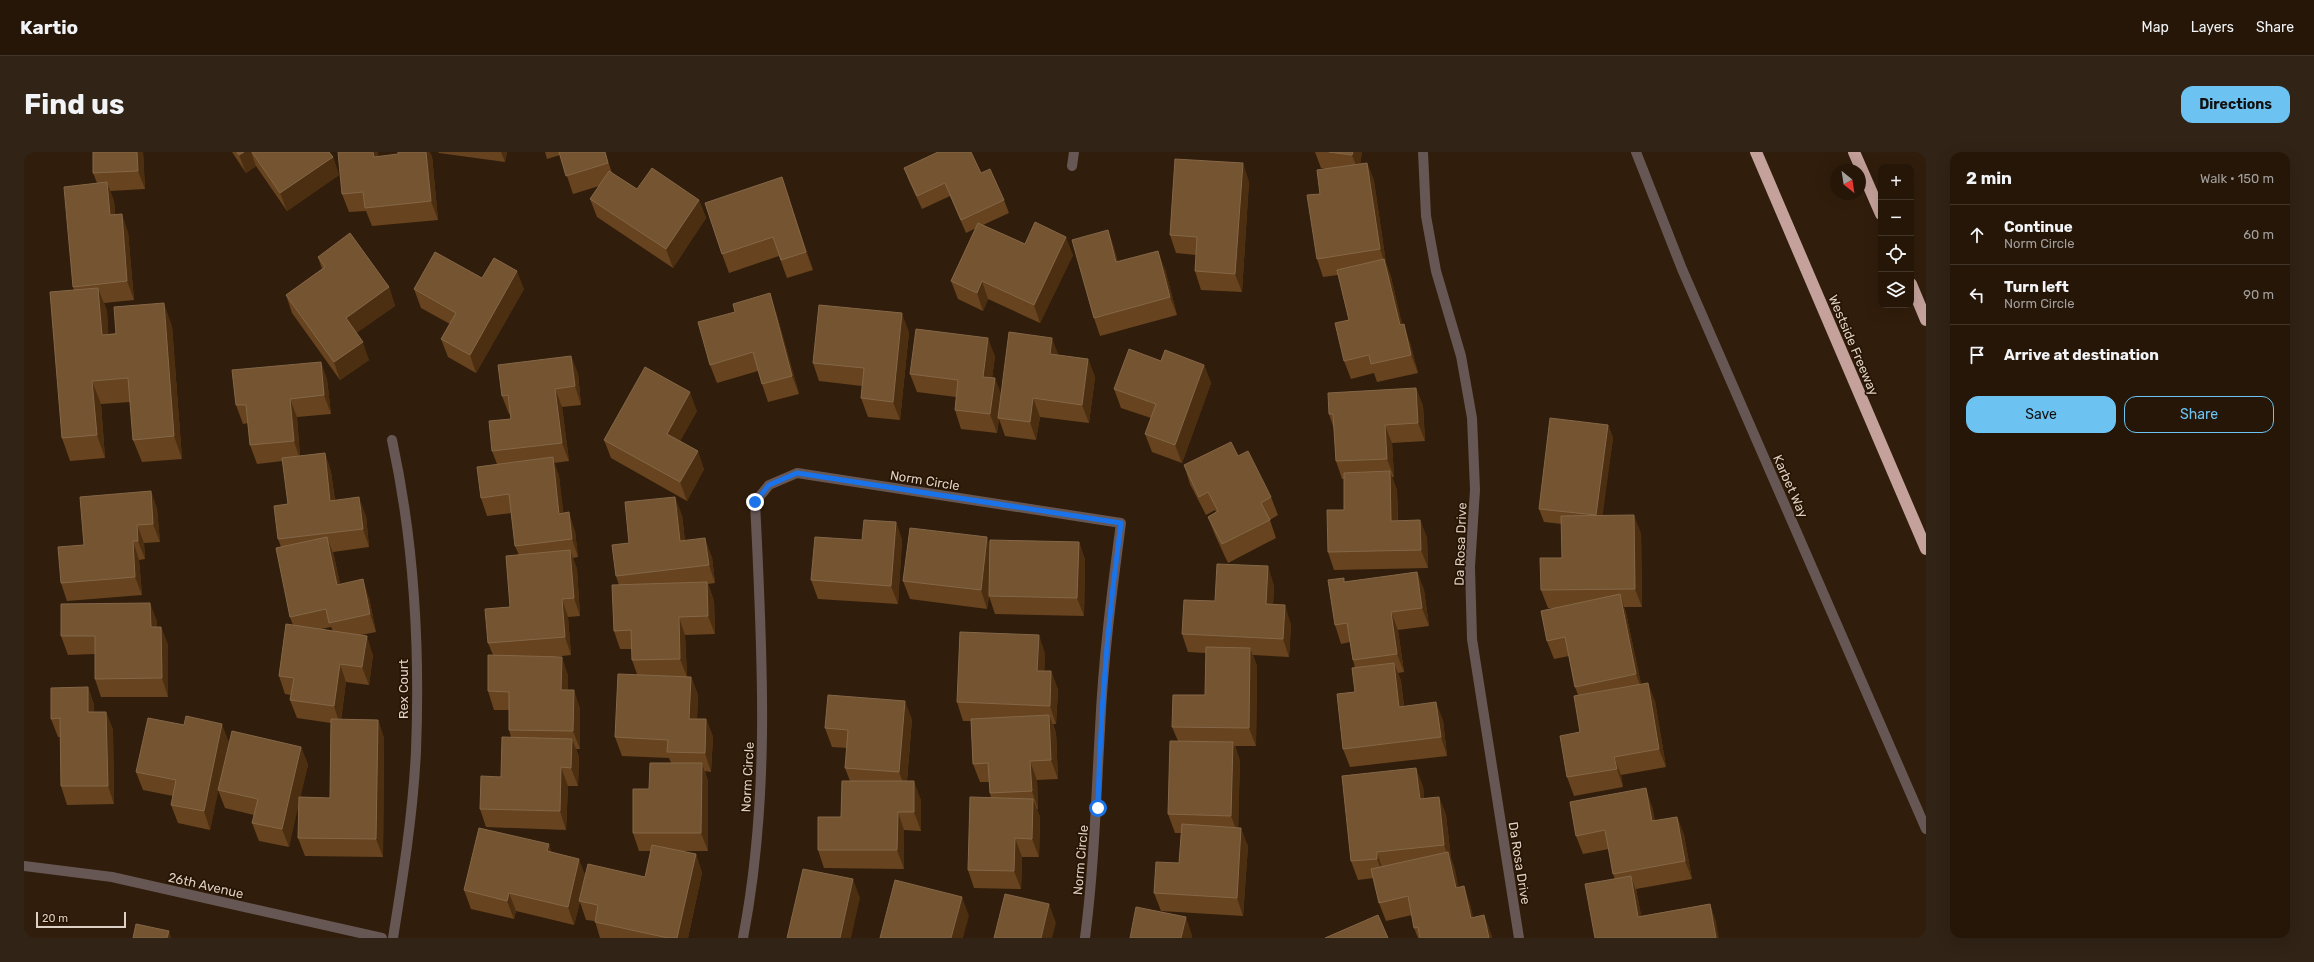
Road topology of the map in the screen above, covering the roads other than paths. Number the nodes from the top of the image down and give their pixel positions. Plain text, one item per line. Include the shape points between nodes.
1 (1074, 152) edge
2 (1422, 152) edge
3 (1636, 152) edge
4 (1756, 152) edge
5 (1854, 152) edge
6 (1072, 166) dead end
7 (1878, 207) edge
8 (1914, 291) edge
9 (1926, 320) edge
10 (392, 440) dead end
11 (1926, 549) edge
12 (1926, 829) edge
13 (24, 866) edge
14 (382, 938) edge
15 (393, 938) edge
16 (743, 938) edge
17 (1085, 938) edge
18 (1519, 938) edge

1 - 6 street
2 - 18 street, Da Rosa Drive via 1426,216 1436,271 1461,356 1472,418 1475,490 1470,567 1472,639
3 - 12 street, Karbet Way via 1686,276
4 - 11 highway, Westside Freeway
5 - 7 highway
8 - 9 highway
10 - 15 street, Rex Court via 410,556 416,644 416,752 409,838
13 - 14 street, 26th Avenue via 112,877
16 - 17 street, Norm Circle via 757,833 763,731 762,630 755,502 769,485 797,473 1121,523 1109,611 1100,728 1098,808

